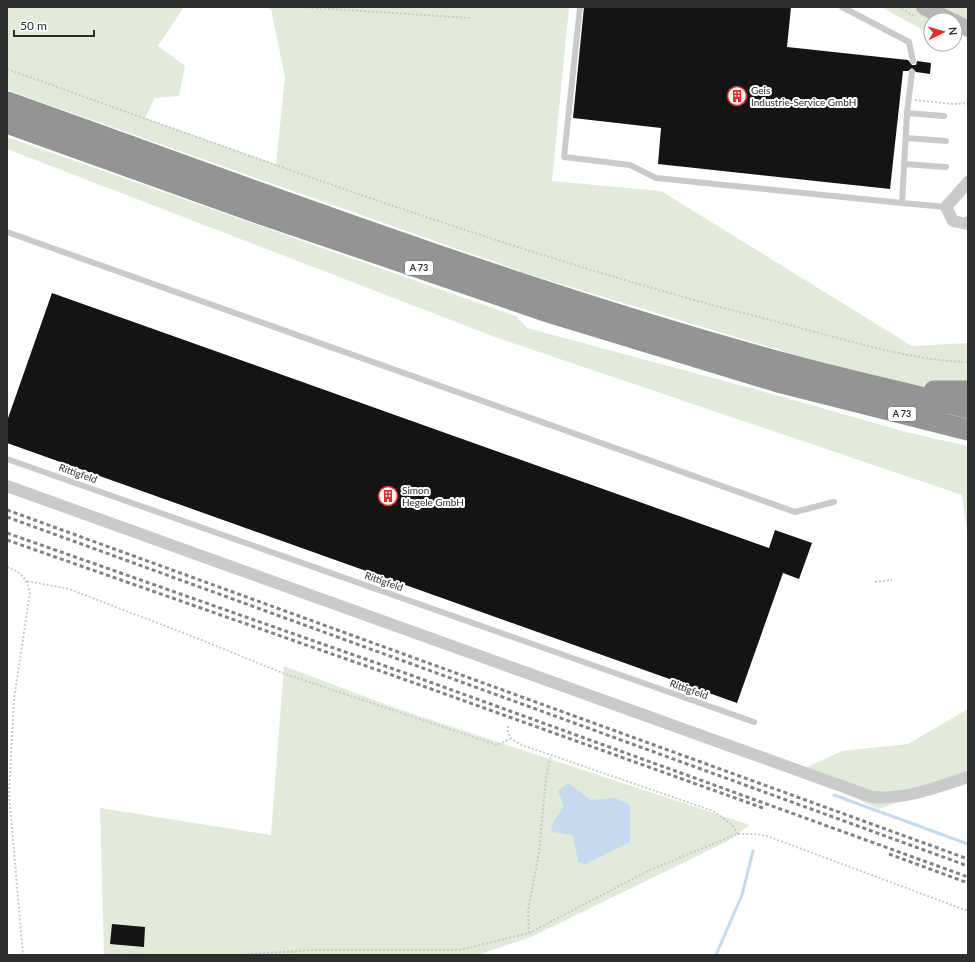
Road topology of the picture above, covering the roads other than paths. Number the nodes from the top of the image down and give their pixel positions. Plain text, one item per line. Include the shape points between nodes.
1 (580, 7) edge
2 (842, 7) edge
3 (924, 7) edge
4 (934, 12) edge
5 (913, 61) dead end
6 (912, 72) dead end
7 (7, 102) edge
8 (907, 113) junction
9 (944, 116) dead end
10 (7, 123) edge
11 (906, 138) junction
12 (946, 141) dead end
13 (904, 164) junction
14 (946, 167) dead end
15 (968, 182) edge
16 (902, 203) junction
17 (946, 208) junction
18 (968, 222) edge
19 (7, 232) edge
20 (893, 390) junction
21 (968, 391) edge
22 (968, 408) edge
23 (968, 430) edge
24 (7, 459) edge
25 (7, 486) edge
26 (834, 502) dead end
27 (754, 722) dead end
28 (968, 777) edge

1 - 16 lane via 564,158 630,165 656,178
2 - 5 lane via 909,42
3 - 4 main road
6 - 8 lane
7 - 20 highway, A 73 via 554,293 791,365
8 - 9 lane
8 - 11 lane
10 - 23 highway, A 73 via 537,308 778,382
11 - 12 lane
11 - 13 lane
13 - 14 lane
13 - 16 lane
15 - 17 street
16 - 17 lane
17 - 18 street via 953,221 966,224
19 - 26 lane via 795,512
20 - 21 highway
20 - 22 highway, A 73
24 - 27 lane, Rittigfeld
25 - 28 street via 872,797 889,798 920,792

